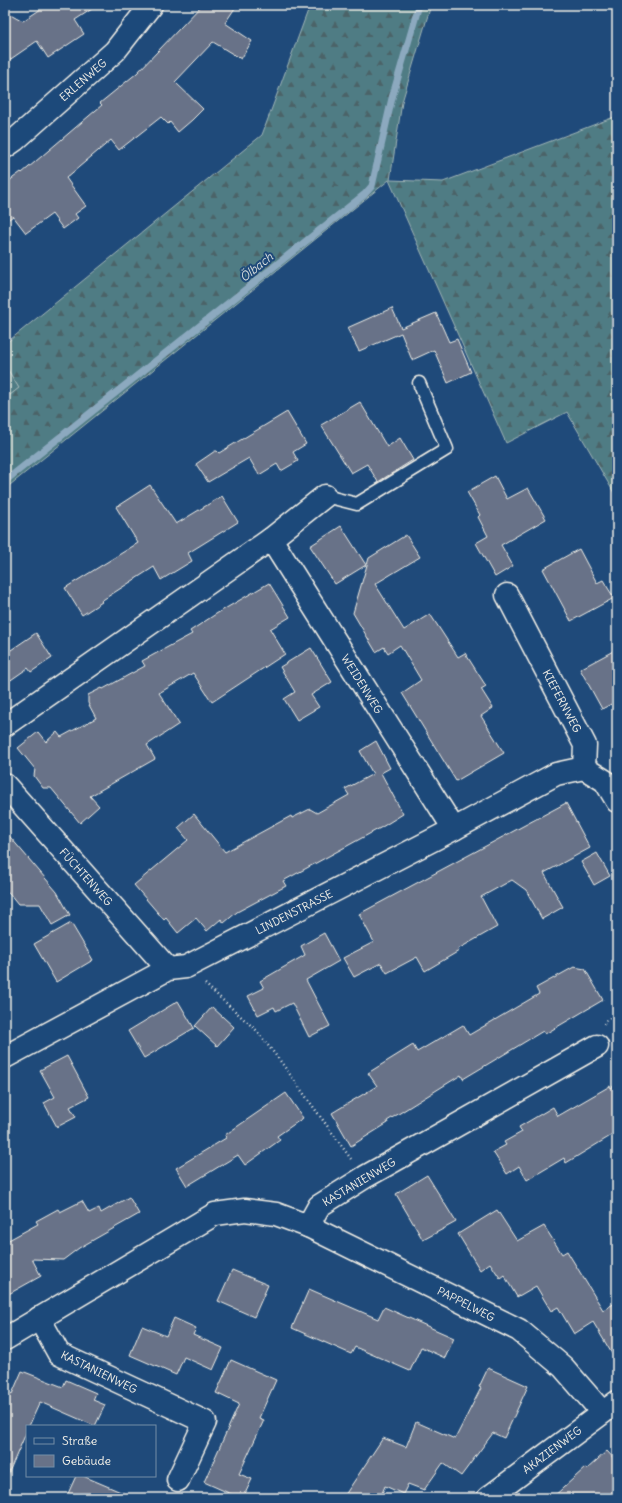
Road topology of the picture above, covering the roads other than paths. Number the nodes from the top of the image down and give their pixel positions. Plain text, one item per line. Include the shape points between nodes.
1 (151, 5) edge
2 (5, 147) edge
3 (419, 383) dead end
4 (325, 496) joint
5 (271, 539) junction
6 (507, 595) dead end
7 (5, 725) edge
8 (584, 768) junction
9 (9, 796) edge
10 (617, 801) edge
11 (454, 829) junction
12 (177, 968) junction
13 (597, 1046) dead end
14 (5, 1057) edge
15 (308, 1226) junction
16 (39, 1318) junction
17 (5, 1339) edge
18 (610, 1407) edge
19 (178, 1480) dead end
20 (488, 1498) edge

1 - 2 street, ERLENWEG via 115,51
3 - 4 lane via 447,448 357,504
4 - 5 street
5 - 7 street
5 - 11 street, WEIDENWEG
6 - 8 street, KIEFERNWEG via 585,745
8 - 10 street via 605,781
8 - 11 street, LINDENSTRASSE via 556,774
9 - 12 street, FÜCHTENWEG
11 - 12 street, LINDENSTRASSE
12 - 14 street, LINDENSTRASSE
13 - 15 street, KASTANIENWEG via 365,1177 319,1206
15 - 16 street via 276,1214 253,1211 215,1214
15 - 18 street, PAPPELWEG via 518,1330
16 - 17 street
16 - 19 street, KASTANIENWEG via 59,1354 205,1422
18 - 20 street, AKAZIENWEG

